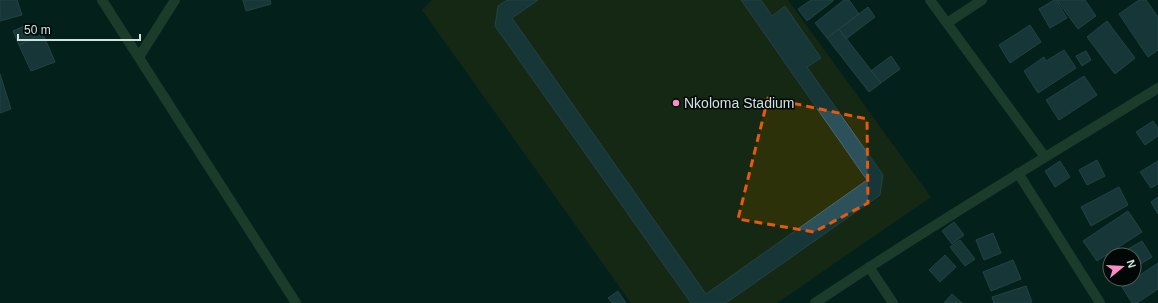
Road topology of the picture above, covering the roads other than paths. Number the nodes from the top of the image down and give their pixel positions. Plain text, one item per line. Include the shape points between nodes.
1 (102, 0) edge
2 (175, 0) edge
3 (930, 0) edge
4 (982, 0) edge
5 (947, 23) junction
6 (139, 57) junction
7 (1158, 88) edge
8 (1045, 158) junction
9 (1018, 174) junction
10 (869, 267) junction
11 (296, 303) edge
12 (815, 303) edge
13 (892, 303) edge
14 (1100, 303) edge

1 - 6 street
2 - 6 street
3 - 5 street
4 - 5 street
5 - 8 street
6 - 11 street
7 - 8 street
8 - 9 street
9 - 10 street
9 - 14 street
10 - 12 street
10 - 13 street

